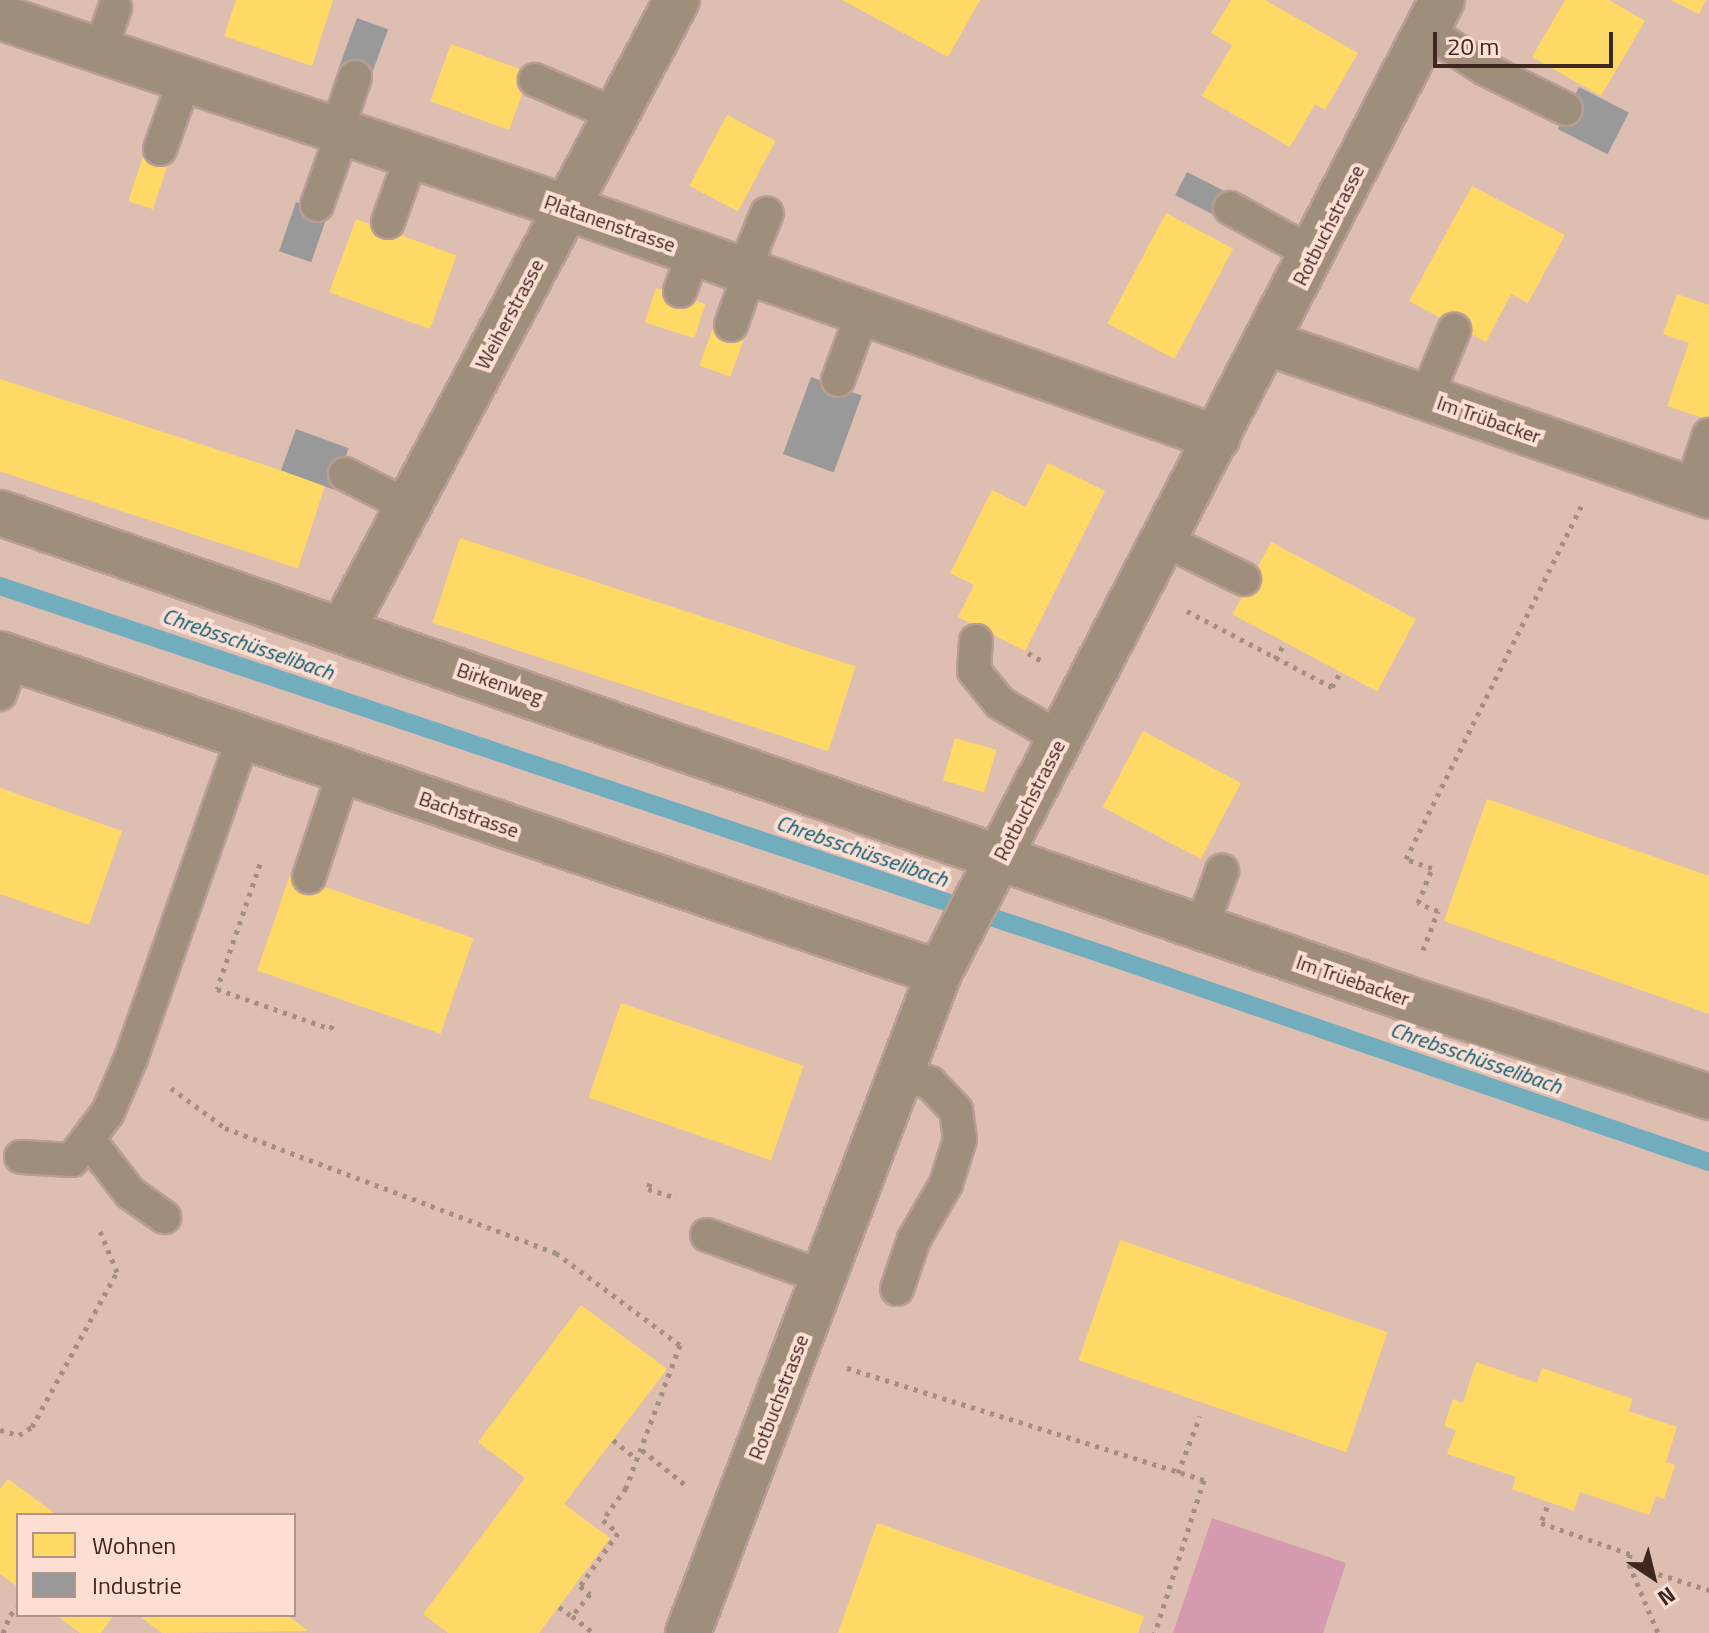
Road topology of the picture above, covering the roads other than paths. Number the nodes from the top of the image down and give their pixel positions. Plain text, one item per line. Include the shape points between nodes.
1 (677, 0) edge
2 (115, 8) dead end
3 (1435, 15) edge
4 (0, 17) edge
5 (100, 51) junction
6 (355, 77) dead end
7 (185, 79) junction
8 (535, 80) dead end
9 (1566, 109) dead end
10 (614, 114) junction
11 (340, 131) junction
12 (160, 149) dead end
13 (412, 155) junction
14 (317, 205) dead end
15 (565, 207) junction
16 (1230, 208) dead end
17 (767, 213) dead end
18 (388, 222) dead end
19 (1313, 254) junction
20 (747, 271) junction
21 (863, 312) junction
22 (731, 325) dead end
23 (1454, 330) dead end
24 (1268, 343) junction
25 (838, 380) dead end
26 (1426, 398) junction
27 (1709, 435) edge
28 (1217, 438) junction
29 (345, 474) dead end
30 (1700, 493) edge
31 (408, 506) junction
32 (0, 513) edge
33 (1164, 540) junction
34 (1244, 579) dead end
35 (343, 629) junction
36 (976, 641) dead end
37 (4, 669) edge
38 (243, 738) junction
39 (1061, 739) junction
40 (344, 772) junction
41 (993, 869) junction
42 (1222, 871) dead end
43 (309, 877) dead end
44 (1202, 926) junction
45 (946, 960) junction
46 (901, 1073) junction
47 (1709, 1097) edge
48 (80, 1149) junction
49 (21, 1157) dead end
50 (164, 1217) dead end
51 (707, 1235) dead end
52 (823, 1277) junction
53 (897, 1289) dead end
54 (688, 1633) edge

1 - 10 street, Weiherstrasse
2 - 5 lane
3 - 9 lane via 1485,69
3 - 19 street, Rotbuchstrasse
4 - 5 street, Platanenstrasse
5 - 7 street, Platanenstrasse
6 - 11 lane
7 - 11 street, Platanenstrasse
7 - 12 lane
8 - 10 lane
10 - 15 street, Weiherstrasse
11 - 13 street, Platanenstrasse
11 - 14 lane
13 - 15 street, Platanenstrasse
13 - 18 lane
15 - 20 street, Platanenstrasse via 687,272
15 - 31 street, Weiherstrasse
16 - 19 lane
17 - 20 lane
19 - 24 street, Rotbuchstrasse
20 - 21 street, Platanenstrasse
20 - 22 lane
21 - 25 lane
21 - 28 street, Platanenstrasse
23 - 26 lane
24 - 26 street, Im Trübacker
24 - 28 street, Rotbuchstrasse
26 - 30 street, Im Trübacker
27 - 30 lane
28 - 33 street, Rotbuchstrasse
29 - 31 lane
31 - 35 street, Weiherstrasse
32 - 35 street, Birkenweg
33 - 34 lane
33 - 39 street, Rotbuchstrasse
35 - 41 street, Birkenweg
36 - 39 lane via 974,671 1000,703
37 - 38 street, Bachstrasse
38 - 40 street, Bachstrasse
38 - 48 lane via 131,1058 108,1112
39 - 41 street, Rotbuchstrasse
40 - 43 lane
40 - 45 street, Bachstrasse
41 - 44 street, Im Trüebacker
41 - 45 street, Rotbuchstrasse
42 - 44 lane
44 - 47 street, Im Trüebacker
45 - 46 street, Rotbuchstrasse
46 - 52 street, Rotbuchstrasse
46 - 53 lane via 930,1083 956,1110 960,1139 946,1184 914,1239
48 - 49 lane
48 - 50 lane
51 - 52 lane
52 - 54 street, Rotbuchstrasse

